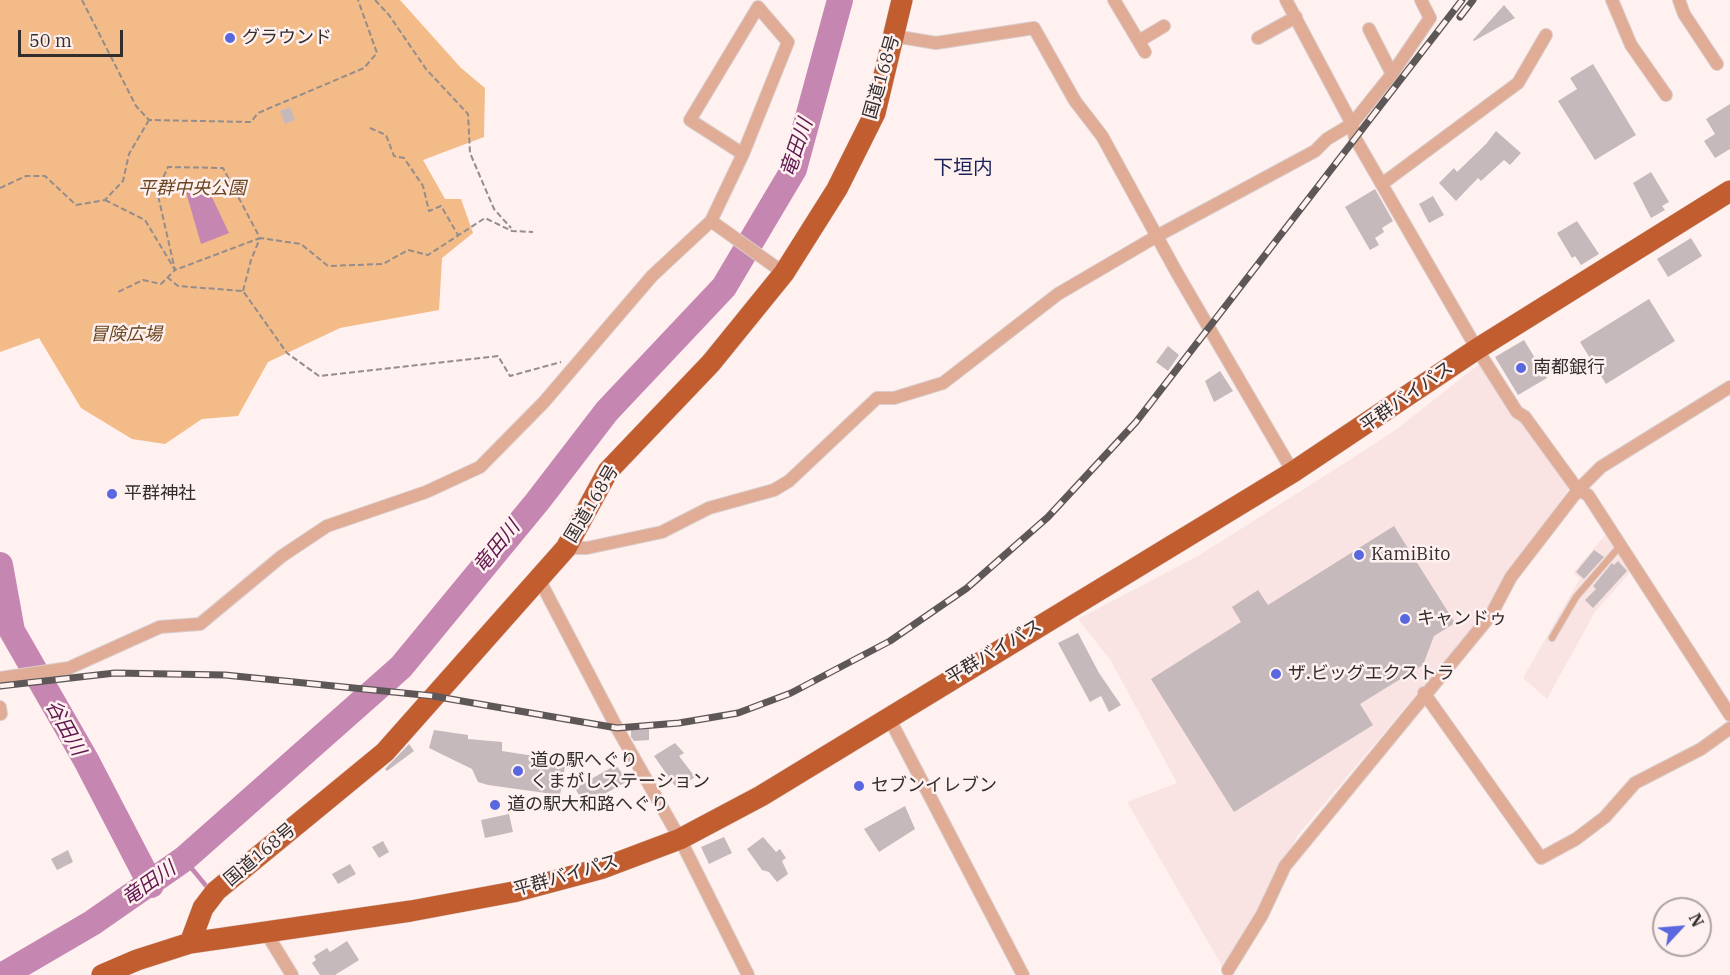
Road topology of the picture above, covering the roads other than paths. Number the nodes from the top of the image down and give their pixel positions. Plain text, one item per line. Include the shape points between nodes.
1 (902, 0) edge
2 (1114, 0) edge
3 (1286, 0) edge
4 (1421, 0) edge
5 (1612, 0) edge
6 (1679, 0) edge
7 (1296, 17) junction
8 (1164, 26) dead end
9 (1369, 29) dead end
10 (1546, 35) dead end
11 (894, 36) junction
12 (1258, 38) dead end
13 (1717, 64) dead end
14 (1392, 74) junction
15 (1666, 95) dead end
16 (1352, 124) junction
17 (743, 154) junction
18 (1383, 184) junction
19 (1730, 191) edge
20 (711, 221) junction
21 (1157, 236) junction
22 (784, 273) junction
23 (1477, 349) junction
24 (1730, 387) edge
25 (1293, 472) junction
26 (1578, 490) junction
27 (1620, 546) junction
28 (566, 548) junction
29 (538, 579) junction
30 (1552, 638) dead end
31 (0, 678) edge
32 (1424, 693) junction
33 (1730, 715) edge
34 (888, 716) junction
35 (1730, 728) edge
36 (680, 839) junction
37 (265, 931) junction
38 (190, 943) junction
39 (1229, 973) edge
40 (102, 975) edge
41 (292, 975) edge
42 (748, 975) edge
43 (1023, 975) edge

1 - 11 highway, 国道168号
2 - 8 street via 1142,47
3 - 7 street
4 - 14 street via 1430,18
5 - 15 street via 1631,45
6 - 13 street
7 - 12 street
7 - 16 street
9 - 14 street
10 - 18 street via 1518,83
11 - 21 street via 936,43 1034,28 1075,101 1102,136
11 - 22 highway, 国道168号 via 875,113 837,189
14 - 16 street
16 - 18 street via 1355,138
16 - 21 street via 1315,151
17 - 17 street via 788,42 758,7 690,120
17 - 20 street
18 - 23 street
19 - 23 highway, 平群バイパス
20 - 22 street
20 - 31 street via 652,276 544,402 480,467 434,489 327,526 282,556 200,624 160,627 69,668
21 - 25 street
21 - 28 street via 1058,294 943,383 894,398 877,398 789,481 774,490 709,508 662,532 587,548
22 - 28 highway, 国道168号 via 711,363 608,471
23 - 25 highway, 平群バイパス
23 - 26 street via 1517,412 1526,417
24 - 26 street via 1601,467
25 - 34 highway, 平群バイパス
26 - 27 street via 1588,495
26 - 32 street via 1511,577 1491,615
27 - 30 lane via 1576,597
27 - 33 street
28 - 29 highway, 国道168号
29 - 36 street
29 - 38 highway, 国道168号 via 385,752 216,891 203,908
32 - 35 street via 1541,858 1605,817 1635,783 1701,749
32 - 39 street via 1284,866
34 - 36 highway, 平群バイパス via 761,796
34 - 43 street
36 - 37 highway, 平群バイパス via 603,868 513,892
36 - 42 street
37 - 38 highway, 平群バイパス
37 - 41 street
38 - 40 highway, 平群バイパス

